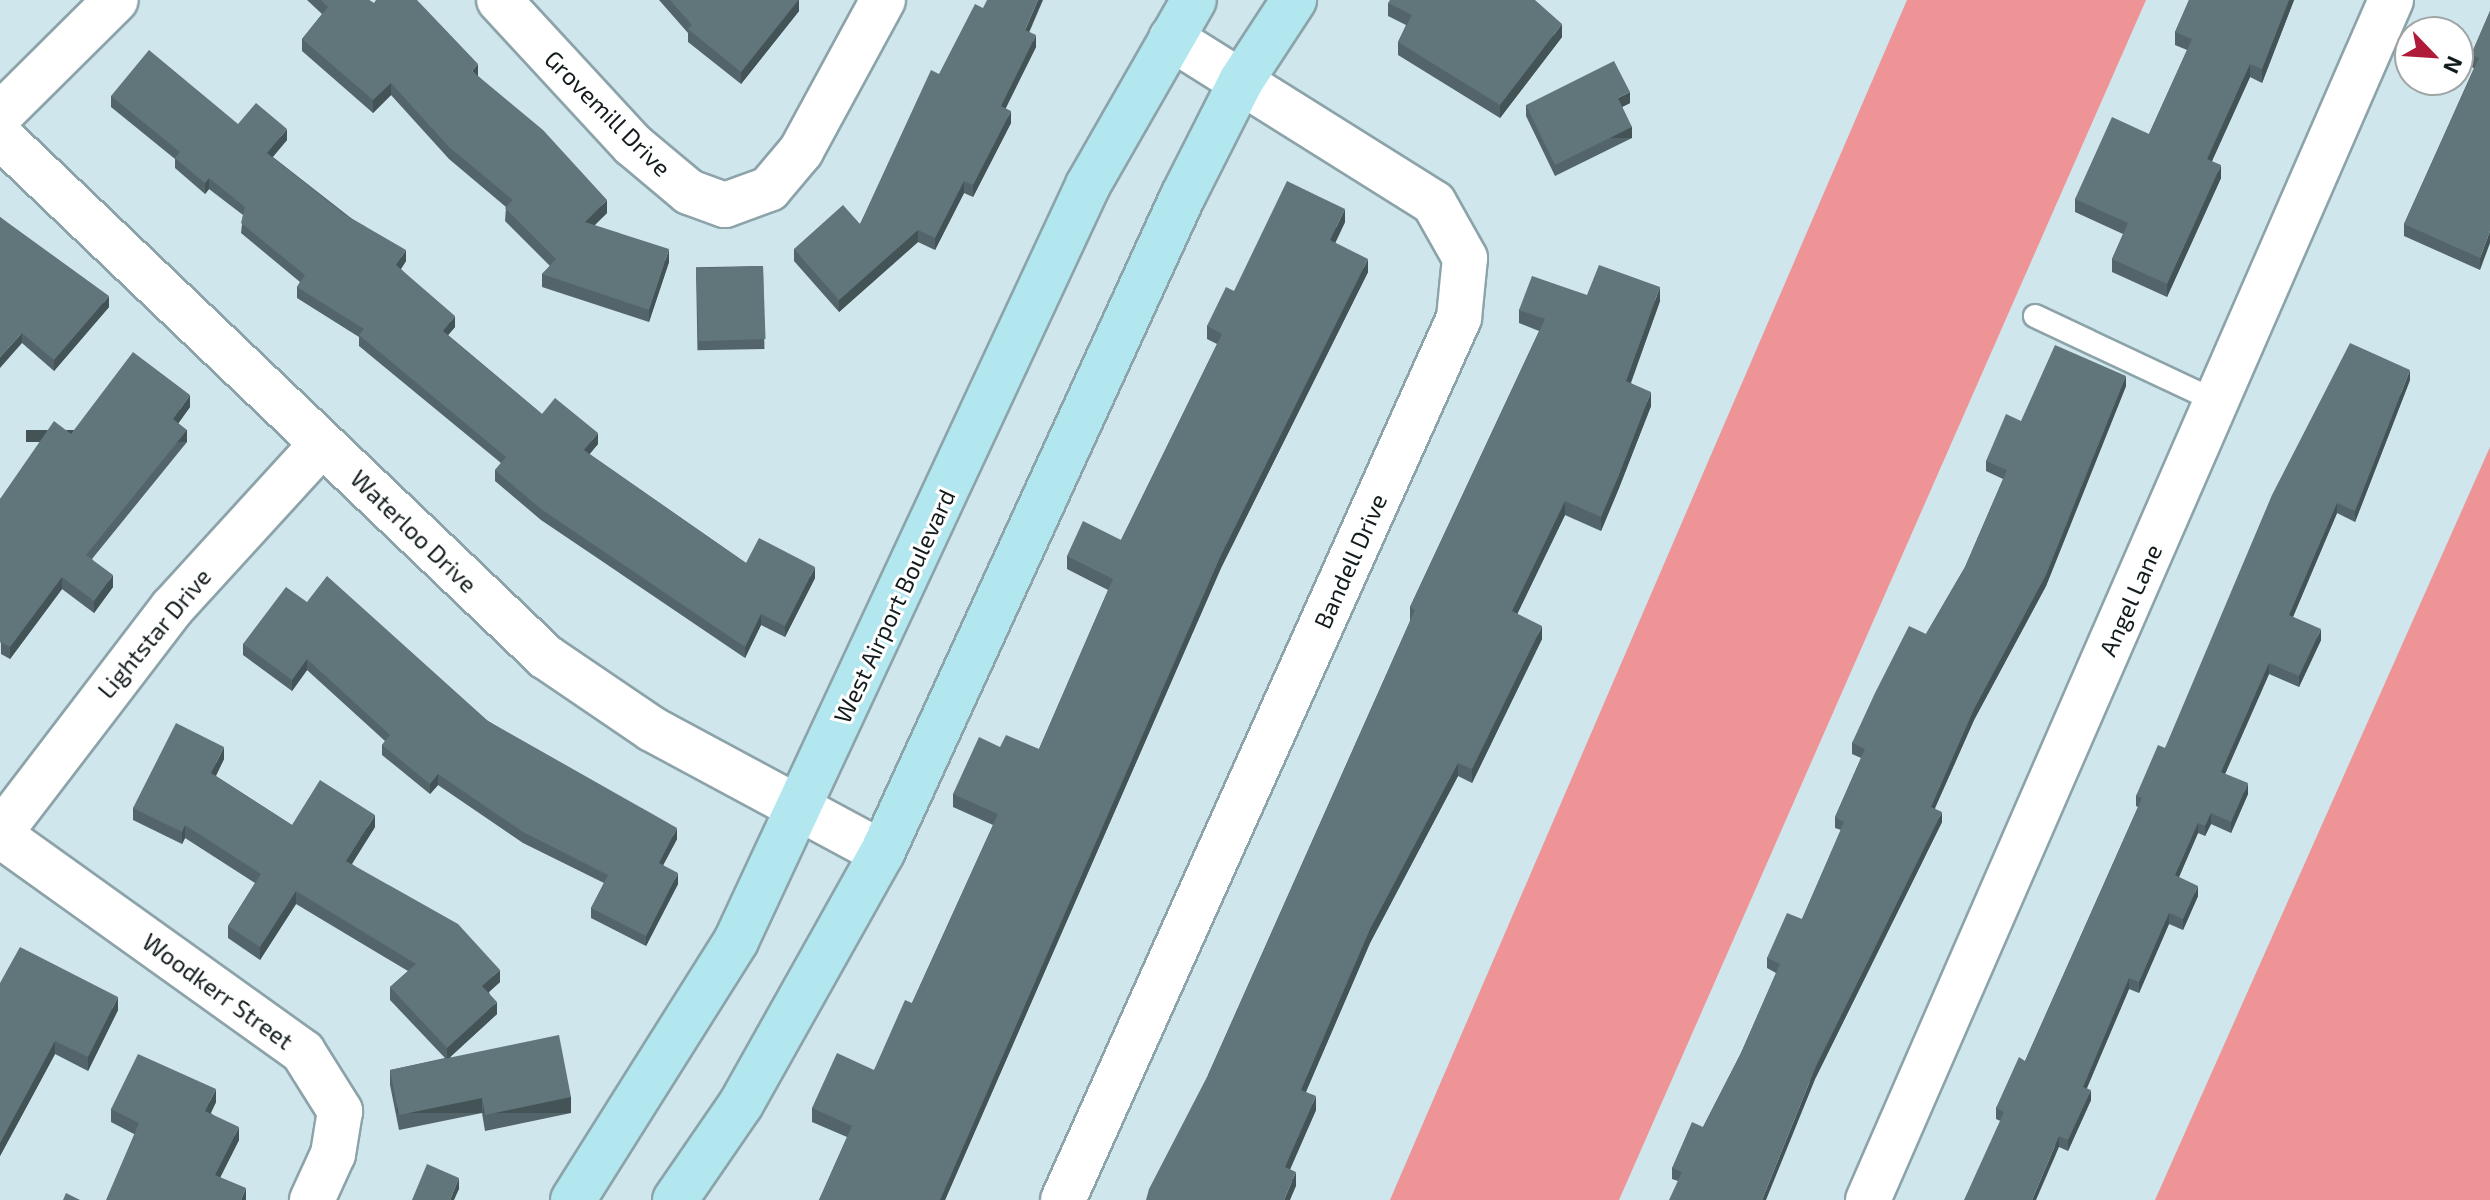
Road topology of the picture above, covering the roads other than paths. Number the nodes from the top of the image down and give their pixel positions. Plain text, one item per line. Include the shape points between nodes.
1 (116, 0) edge
2 (499, 0) edge
3 (1194, 0) edge
4 (1294, 0) edge
5 (2391, 0) edge
6 (878, 10) edge
7 (1171, 38) junction
8 (1241, 81) junction
9 (0, 115) edge
10 (0, 136) edge
11 (2035, 316) dead end
12 (2216, 401) junction
13 (322, 444) junction
14 (800, 809) junction
15 (0, 834) edge
16 (882, 853) junction
17 (312, 1200) edge
18 (573, 1200) edge
19 (675, 1200) edge
20 (1063, 1200) edge
21 (1868, 1200) edge

1 - 9 street
2 - 6 street, Grovemill Drive via 633,145 689,192 725,205 769,189 801,151
3 - 7 main road, West Airport Boulevard
4 - 8 main road
5 - 12 street, Angel Lane
7 - 8 street, Bandell Drive
7 - 14 main road, West Airport Boulevard via 1088,185
8 - 16 main road
8 - 20 street, Bandell Drive via 1434,203 1465,258 1459,318
10 - 13 street, Waterloo Drive
11 - 12 lane
12 - 21 street, Angel Lane
13 - 14 street, Waterloo Drive via 546,657 641,722
13 - 15 street, Lightstar Drive via 172,608
14 - 16 street, Waterloo Drive
14 - 18 main road, West Airport Boulevard via 728,954
15 - 17 street, Woodkerr Street via 303,1052 340,1111 333,1154
16 - 19 main road via 741,1104

